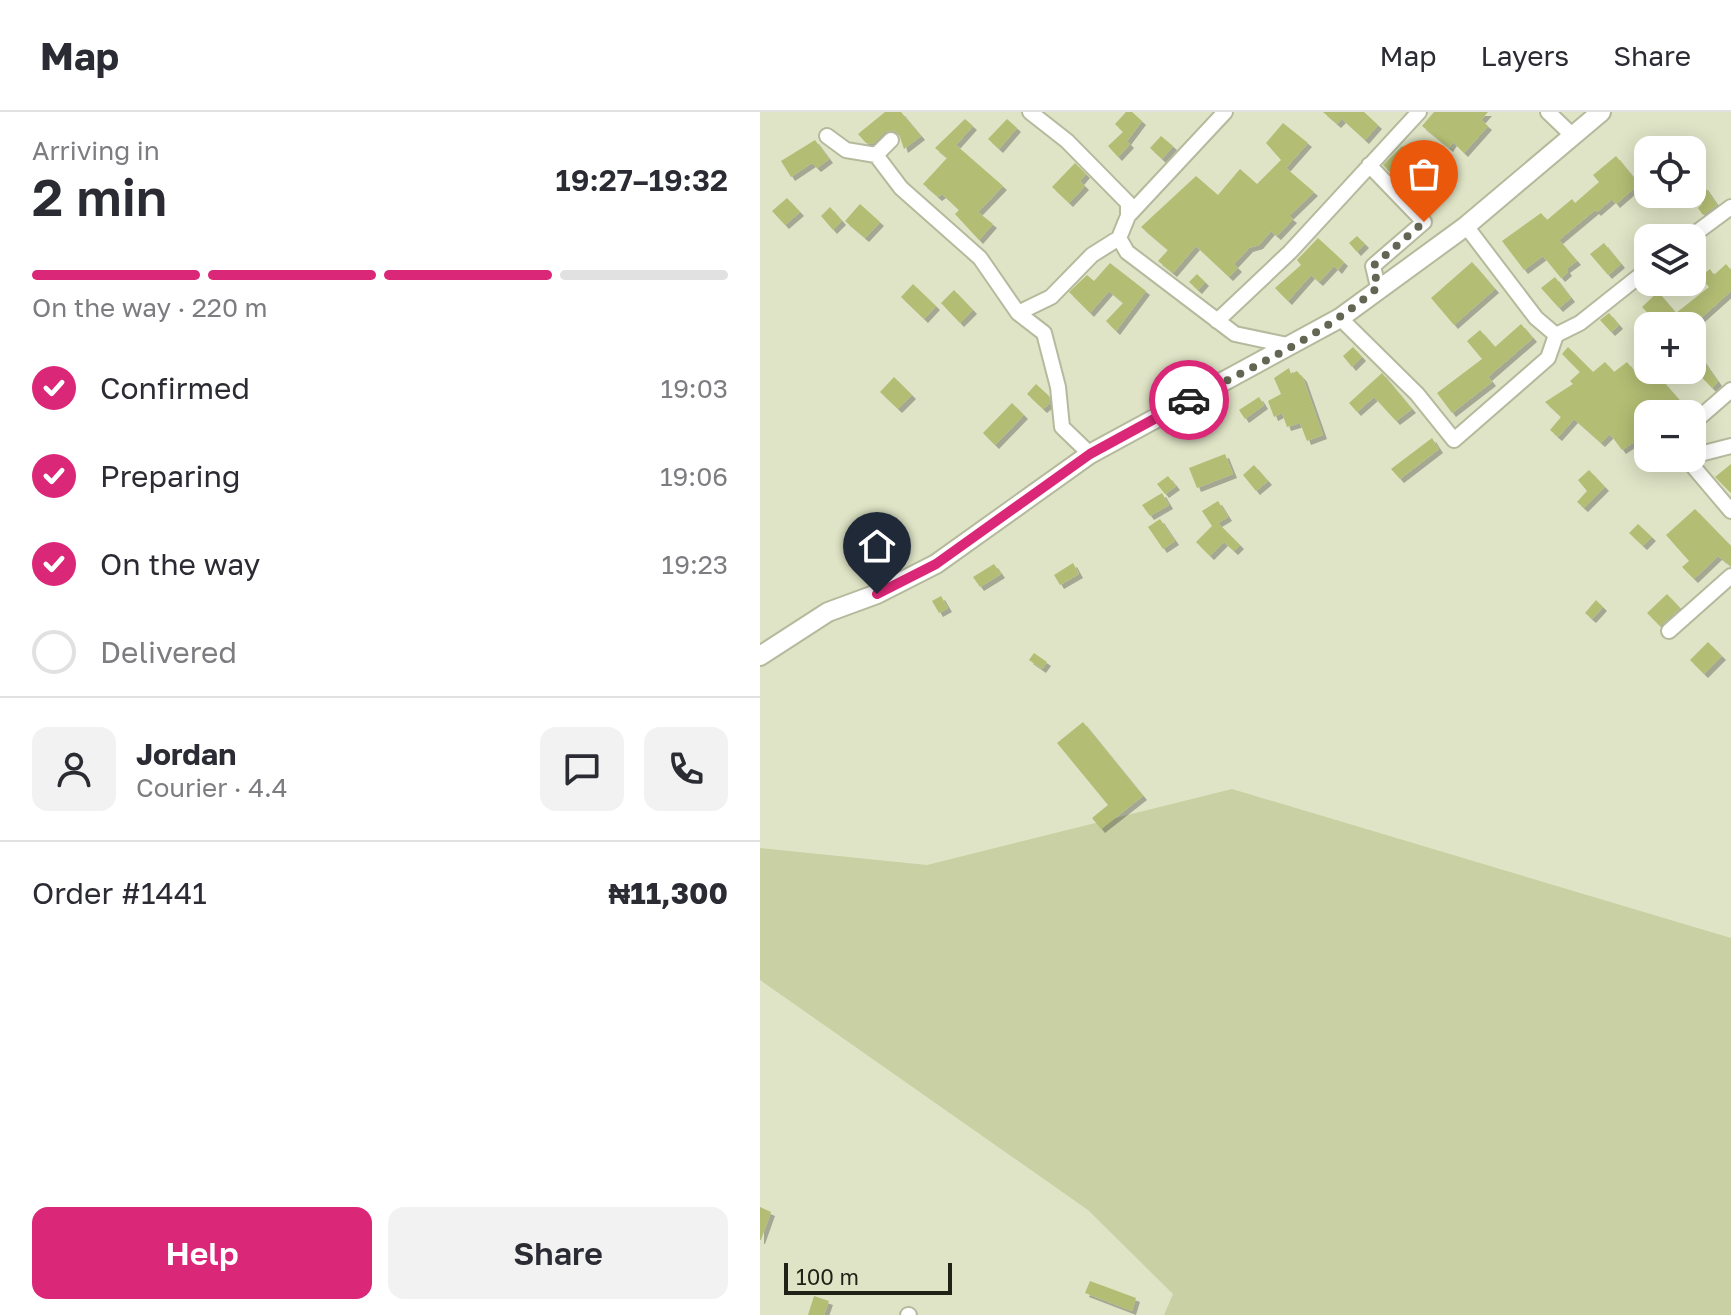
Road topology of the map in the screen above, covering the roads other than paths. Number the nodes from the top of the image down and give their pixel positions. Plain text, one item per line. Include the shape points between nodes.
1 (1030, 112) edge
2 (1225, 112) edge
3 (1419, 112) edge
4 (1548, 112) edge
5 (1601, 112) edge
6 (827, 136) dead end
7 (1573, 136) junction
8 (891, 140) dead end
9 (876, 155) junction
10 (1369, 165) junction
11 (1731, 207) edge
12 (1128, 216) junction
13 (1706, 225) edge
14 (1466, 226) junction
15 (1119, 238) junction
16 (1634, 280) edge
17 (1378, 287) junction
18 (1018, 313) junction
19 (1222, 316) junction
20 (1340, 318) junction
21 (1556, 335) junction
22 (1292, 346) junction
23 (1731, 390) edge
24 (1706, 412) edge
25 (1731, 446) edge
26 (1706, 453) edge
27 (1090, 454) junction
28 (1699, 472) edge
29 (1731, 511) edge
30 (1731, 576) edge
31 (1669, 631) dead end
32 (760, 656) edge

1 - 12 street via 1116,187 1128,203
2 - 12 street
3 - 10 street
4 - 7 street
5 - 7 main road
6 - 9 street via 846,150
7 - 14 main road
8 - 9 street
9 - 18 street via 901,188 980,258
10 - 17 street via 1424,222 1373,266
10 - 19 street via 1290,252
11 - 13 street
12 - 15 street
14 - 17 main road
14 - 21 street via 1536,318
15 - 18 street via 1092,255 1051,297
15 - 19 street via 1149,271
16 - 21 street
17 - 20 main road
18 - 27 street via 1045,336 1062,427
19 - 22 street via 1231,331
20 - 21 street via 1417,394 1454,440 1548,358
20 - 22 main road
22 - 27 main road
23 - 24 street
25 - 26 street
27 - 32 main road via 936,564 828,612
28 - 29 street
30 - 31 street

